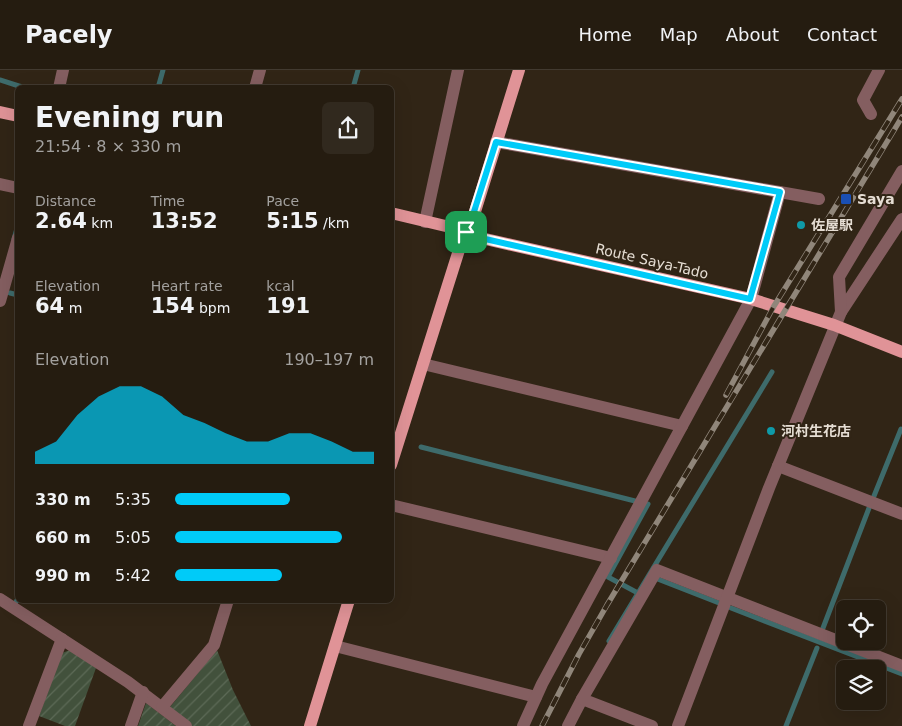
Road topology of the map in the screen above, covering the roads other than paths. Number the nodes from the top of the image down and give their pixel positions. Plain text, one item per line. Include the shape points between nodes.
1 (64, 70) edge
2 (260, 70) edge
3 (458, 70) edge
4 (519, 70) edge
5 (880, 70) edge
6 (60, 85) edge
7 (256, 85) edge
8 (0, 112) edge
9 (871, 114) dead end
10 (15, 115) edge
11 (496, 142) junction
12 (902, 171) edge
13 (0, 184) edge
14 (15, 187) edge
15 (780, 192) junction
16 (819, 199) dead end
17 (394, 214) edge
18 (902, 219) edge
19 (425, 222) junction
20 (466, 232) junction
21 (15, 248) edge
22 (750, 299) junction
23 (0, 301) edge
24 (841, 312) junction
25 (834, 325) junction
26 (902, 352) edge
27 (423, 364) junction
28 (682, 426) junction
29 (394, 456) edge
30 (778, 466) junction
31 (394, 506) edge
32 (902, 514) edge
33 (611, 558) junction
34 (726, 597) junction
35 (0, 599) edge
36 (227, 603) edge
37 (348, 603) edge
38 (62, 639) junction
39 (335, 646) junction
40 (902, 666) edge
41 (142, 692) junction
42 (536, 698) junction
43 (582, 699) junction
44 (162, 706) junction
45 (29, 726) edge
46 (131, 726) edge
47 (186, 726) edge
48 (310, 726) edge
49 (523, 726) edge
50 (568, 726) edge
51 (652, 726) edge
52 (678, 726) edge

1 - 6 street
2 - 7 street
3 - 19 street
4 - 11 main road
5 - 9 street via 863,100
8 - 10 main road
11 - 15 street
11 - 20 main road
12 - 24 street via 839,277
13 - 14 street
15 - 16 street
15 - 22 street
17 - 19 main road, Route Saya-Tado
18 - 24 street
19 - 20 main road, Route Saya-Tado
20 - 22 main road, Route Saya-Tado
20 - 27 main road
21 - 23 street
22 - 25 main road, Route Saya-Tado
22 - 28 street
24 - 25 street
25 - 26 main road, Route Saya-Tado
25 - 30 street
27 - 28 street
27 - 29 main road
28 - 33 street
30 - 32 street
30 - 34 street
31 - 33 street
33 - 42 street
34 - 40 street
34 - 43 street via 657,570
34 - 52 street
35 - 38 street
36 - 44 street via 214,644
37 - 39 main road
38 - 41 street
38 - 45 street
39 - 42 street
39 - 48 main road
41 - 44 street
41 - 46 street
42 - 49 street
43 - 50 street
43 - 51 street
44 - 47 street

